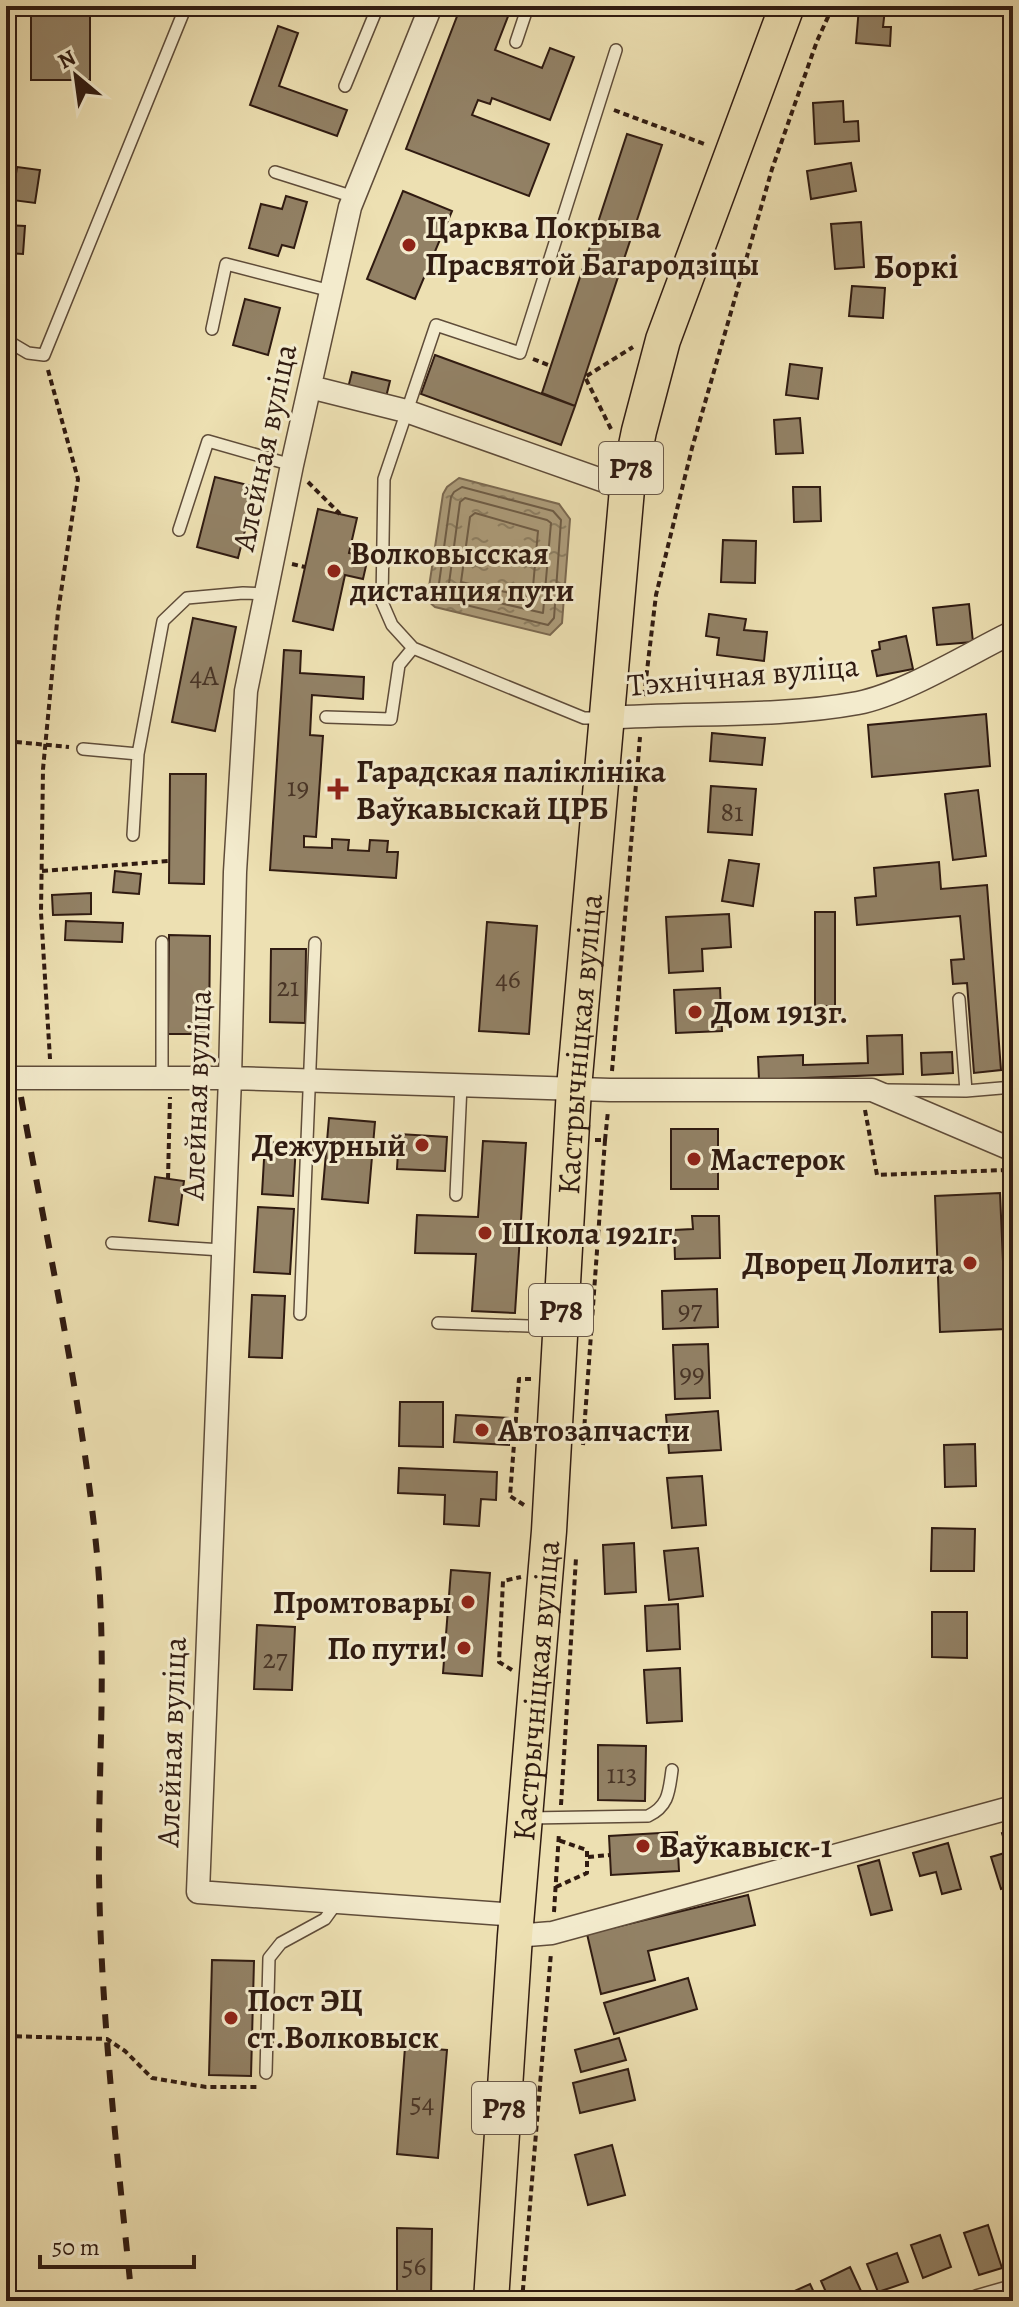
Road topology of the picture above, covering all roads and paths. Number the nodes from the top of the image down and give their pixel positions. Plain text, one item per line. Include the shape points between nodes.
1 (186, 6) edge
2 (378, 6) edge
3 (431, 6) edge
4 (528, 6) edge
5 (787, 6) edge
6 (833, 6) edge
7 (516, 42) dead end
8 (616, 50) dead end
9 (345, 86) dead end
10 (598, 104) junction
11 (709, 145) dead end
12 (275, 172) dead end
13 (354, 197) junction
14 (331, 291) junction
15 (212, 329) dead end
16 (6, 340) edge
17 (642, 342) dead end
18 (44, 355) junction
19 (310, 387) junction
20 (406, 411) junction
21 (615, 439) dead end
22 (292, 465) junction
23 (627, 489) junction
24 (340, 514) dead end
25 (179, 530) dead end
26 (265, 594) junction
27 (1013, 632) edge
28 (413, 648) junction
29 (642, 716) junction
30 (326, 717) dead end
31 (608, 718) junction
32 (6, 741) edge
33 (45, 743) junction
34 (83, 749) joint
35 (138, 754) junction
36 (133, 835) dead end
37 (169, 861) dead end
38 (42, 871) junction
39 (162, 942) dead end
40 (315, 943) dead end
41 (959, 999) dead end
42 (51, 1077) junction
43 (6, 1078) edge
44 (166, 1078) junction
45 (230, 1078) junction
46 (308, 1080) junction
47 (461, 1085) junction
48 (1013, 1087) edge
49 (574, 1088) junction
50 (610, 1090) junction
51 (966, 1091) junction
52 (865, 1099) junction
53 (605, 1140) dead end
54 (1013, 1150) edge
55 (1013, 1170) edge
56 (168, 1179) dead end
57 (456, 1195) dead end
58 (112, 1243) dead end
59 (222, 1250) junction
60 (300, 1314) dead end
61 (438, 1323) dead end
62 (560, 1327) junction
63 (583, 1456) dead end
64 (577, 1551) dead end
65 (672, 1770) dead end
66 (1013, 1807) edge
67 (525, 1818) junction
68 (560, 1818) junction
69 (558, 1840) junction
70 (610, 1855) dead end
71 (588, 1857) junction
72 (556, 1887) junction
73 (338, 1901) junction
74 (516, 1926) junction
75 (552, 1933) junction
76 (6, 2036) edge
77 (266, 2073) joint
78 (1013, 2291) edge
79 (491, 2301) edge
80 (522, 2301) edge
81 (978, 2301) edge

1 - 18 lane
2 - 9 lane
3 - 13 street, Алейная вуліца
4 - 7 lane
5 - 23 main road, Кастрычніцкая вуліца / Р78 via 663,340
6 - 29 path via 772,169 692,448 656,595
8 - 10 lane
10 - 11 path
10 - 20 lane via 520,353 436,325
12 - 13 lane
13 - 14 street, Алейная вуліца
14 - 15 lane via 226,264
14 - 19 street, Алейная вуліца
16 - 18 lane via 28,353
17 - 21 path via 585,377
18 - 33 path via 78,479
19 - 20 street
19 - 22 street, Алейная вуліца
20 - 23 street
20 - 28 lane via 384,479 382,602 392,625
22 - 24 path
22 - 25 lane via 208,441
22 - 26 street, Алейная вуліца
23 - 31 main road, Кастрычніцкая вуліца / Р78
26 - 35 lane via 187,598 163,621
26 - 45 street, Алейная вуліца via 246,691
27 - 29 street, Тэхнічная вуліца via 907,685 860,702
28 - 30 lane via 399,665 391,719
28 - 31 lane via 584,718
29 - 31 street, Тэхнічная вуліца
29 - 50 path
31 - 49 main road, Кастрычніцкая вуліца / Р78
32 - 33 path
33 - 34 path
33 - 38 path
34 - 35 lane
35 - 36 lane
37 - 38 path
38 - 42 path
39 - 44 lane
40 - 46 lane
41 - 51 lane
42 - 43 street
42 - 44 street
44 - 45 street
44 - 56 path
45 - 46 street
45 - 59 street, Алейная вуліца
46 - 47 street
46 - 60 lane
47 - 49 street
47 - 57 lane
48 - 51 lane
49 - 50 street
49 - 62 main road, Кастрычніцкая вуліца / Р78
50 - 52 street
51 - 52 lane
52 - 54 street
52 - 55 path via 877,1175
53 - 63 path
58 - 59 lane
59 - 73 street, Алейная вуліца via 198,1892
61 - 62 lane
62 - 67 main road, Кастрычніцкая вуліца / Р78
64 - 68 path
65 - 68 lane via 668,1798 648,1816
66 - 75 street, Алейная вуліца
67 - 68 lane
67 - 74 main road, Кастрычніцкая вуліца / Р78
68 - 69 path
69 - 71 path via 587,1850
69 - 72 path
70 - 71 path
71 - 72 path via 587,1873
72 - 75 path
73 - 74 street, Алейная вуліца
73 - 77 lane via 325,1919 281,1943 269,1958
74 - 75 street, Алейная вуліца
74 - 79 main road, Кастрычніцкая вуліца / Р78
75 - 80 path
76 - 77 path via 107,2039 152,2078 206,2087 265,2087
78 - 81 street

